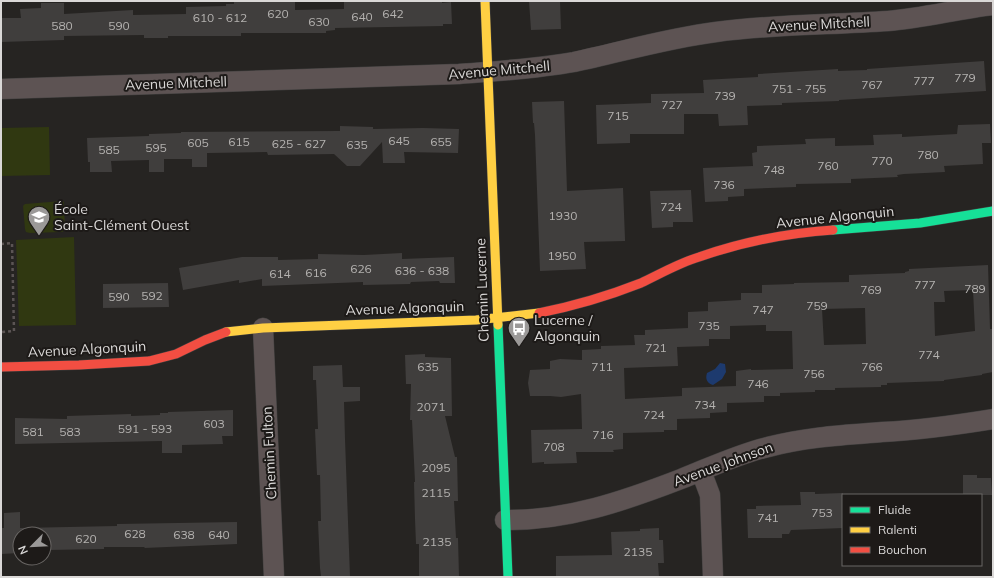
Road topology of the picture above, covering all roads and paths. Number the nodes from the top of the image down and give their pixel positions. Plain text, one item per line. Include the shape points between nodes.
1 (485, 1) edge
2 (993, 5) edge
3 (487, 72) junction
4 (1, 89) edge
5 (993, 211) edge
6 (1, 244) edge
7 (497, 318) junction
8 (263, 328) junction
9 (1, 332) edge
10 (1, 367) edge
11 (993, 419) edge
12 (701, 470) junction
13 (505, 520) junction
14 (274, 577) edge
15 (508, 577) edge
16 (714, 577) edge

1 - 3 street, Chemin Lucerne
2 - 3 street, Avenue Mitchell via 849,24 759,27 716,32 671,39 574,62
3 - 4 street, Avenue Mitchell
3 - 7 street, Chemin Lucerne
5 - 7 street, Avenue Algonquin via 920,223 817,230 754,241 698,257 627,288 577,305 528,315
6 - 9 path via 12,243 14,331
7 - 8 street, Avenue Algonquin
7 - 13 street, Chemin Lucerne
8 - 10 street, Avenue Algonquin via 228,331 176,354 149,361
8 - 14 street, Chemin Fulton
11 - 12 street, Avenue Johnson via 921,429 801,440 752,451
12 - 13 street, Avenue Johnson via 647,492 587,510 537,519
12 - 16 street via 710,495
13 - 15 street, Chemin Lucerne

